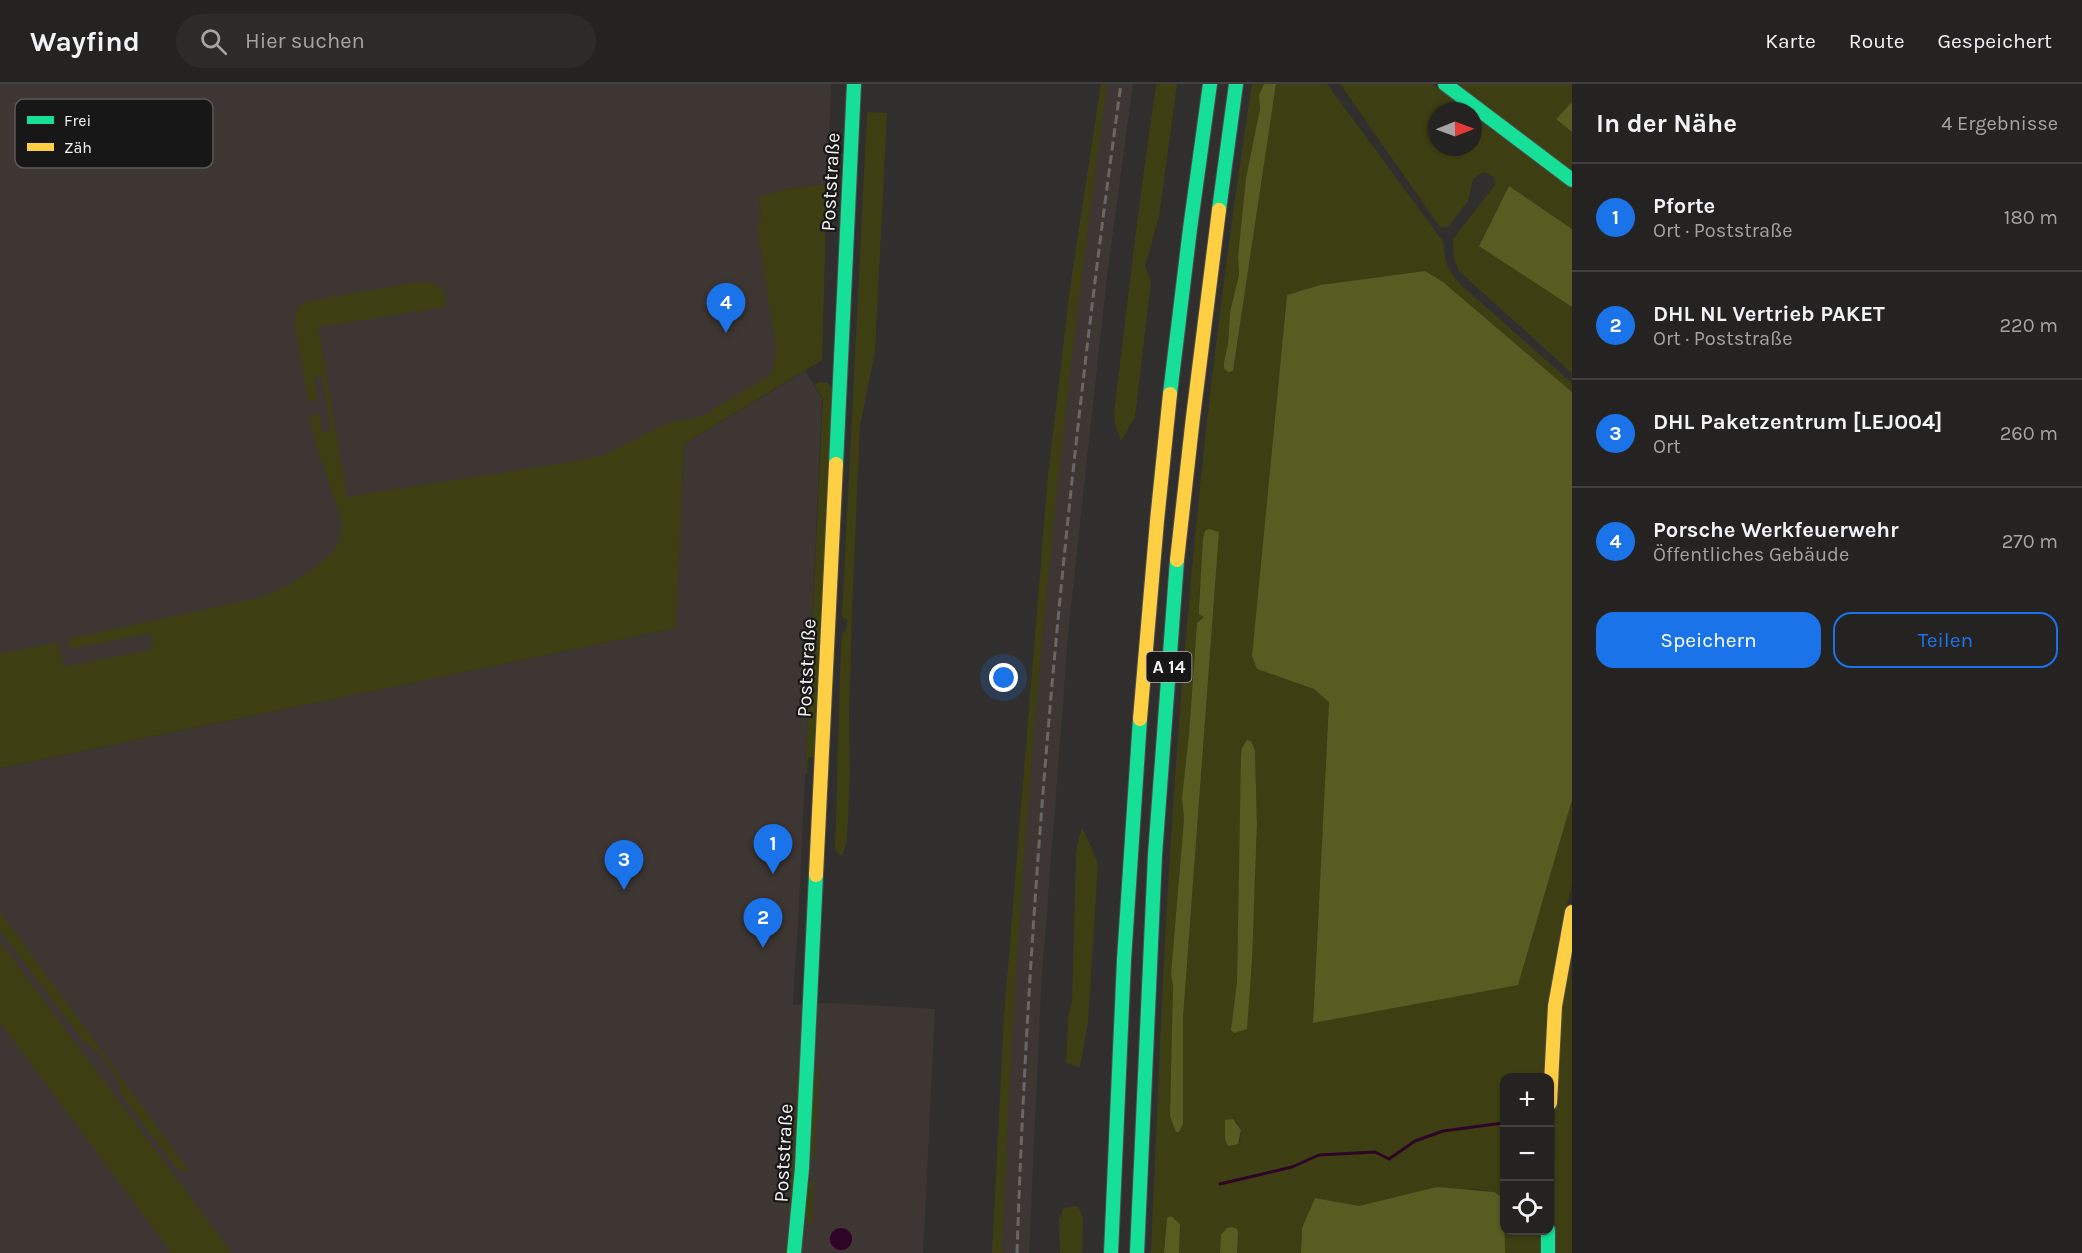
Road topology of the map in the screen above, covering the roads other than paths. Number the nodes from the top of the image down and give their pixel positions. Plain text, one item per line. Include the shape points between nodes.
1 (854, 84) edge
2 (1210, 84) edge
3 (1236, 84) edge
4 (1445, 84) edge
5 (1572, 180) edge
6 (1572, 912) edge
7 (1552, 1073) edge
8 (1548, 1235) edge
9 (794, 1253) edge
10 (1111, 1253) edge
11 (1137, 1253) edge
12 (1548, 1253) edge

1 - 9 main road, Poststraße via 802,1157
2 - 10 main road, A 14 via 1174,353 1146,619 1122,979
3 - 11 main road, A 14 via 1207,291 1172,618 1153,898
4 - 5 main road
6 - 7 main road via 1555,1006
8 - 12 main road

